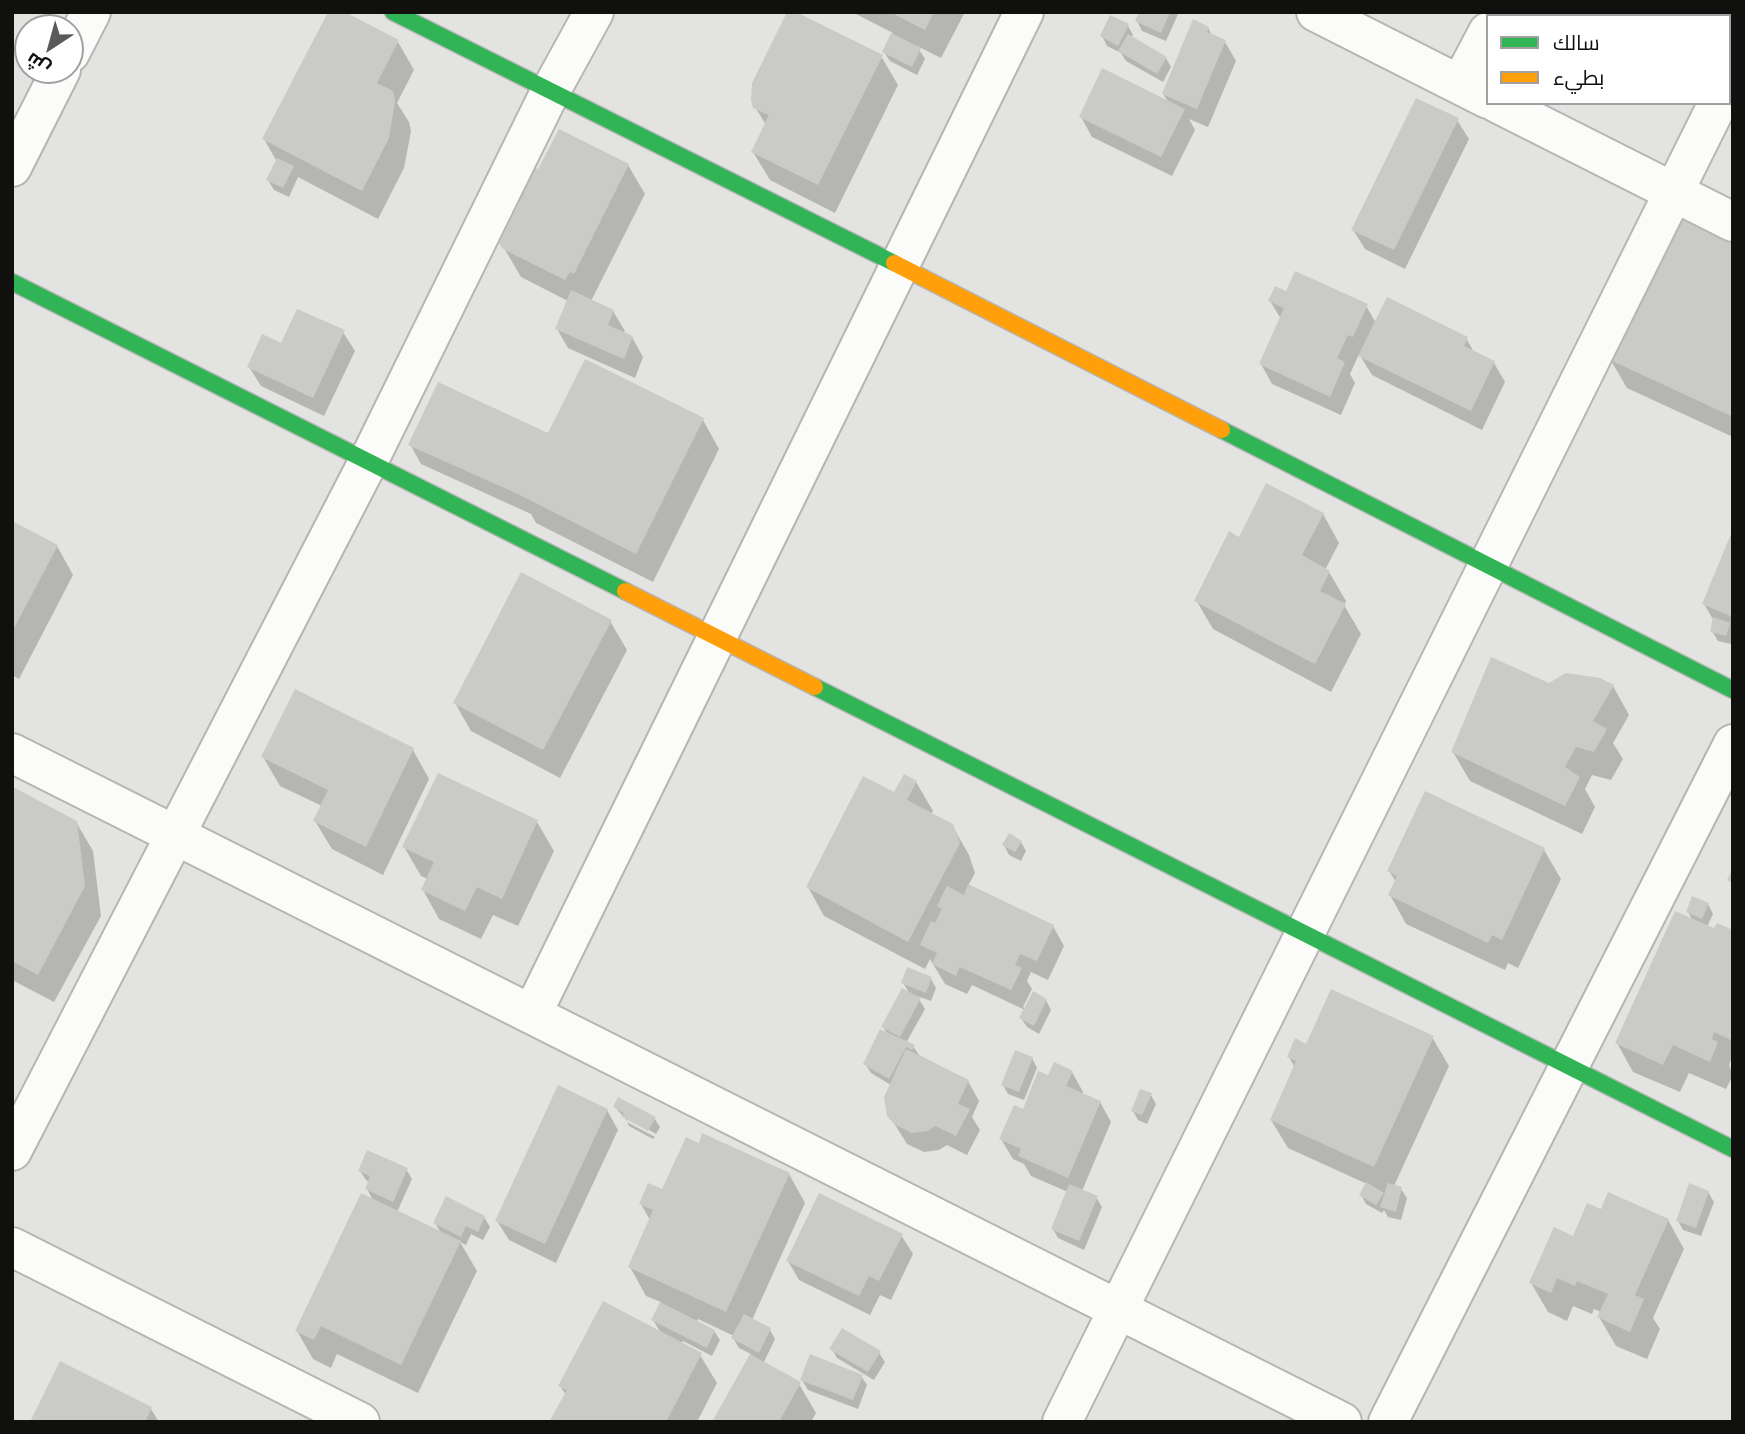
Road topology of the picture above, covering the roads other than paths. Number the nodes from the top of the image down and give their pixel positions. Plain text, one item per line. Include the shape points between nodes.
1 (393, 12) edge
2 (594, 12) edge
3 (1024, 12) edge
4 (1316, 12) edge
5 (1486, 41) edge
6 (54, 84) edge
7 (550, 92) junction
8 (1474, 92) edge
9 (1501, 105) edge
10 (1716, 105) edge
11 (12, 167) edge
12 (1674, 192) junction
13 (1733, 222) edge
14 (900, 266) junction
15 (12, 282) edge
16 (368, 462) junction
17 (1488, 564) junction
18 (717, 637) junction
19 (1733, 690) edge
20 (1733, 744) edge
21 (12, 753) edge
22 (176, 835) junction
23 (1304, 933) junction
24 (532, 1014) junction
25 (1569, 1066) junction
26 (1733, 1149) edge
27 (12, 1151) edge
28 (12, 1247) edge
29 (1118, 1309) junction
30 (360, 1422) edge
31 (1062, 1422) edge
32 (1342, 1422) edge
33 (1388, 1422) edge

1 - 7 street
2 - 7 street
3 - 14 street
4 - 8 street
5 - 8 street
6 - 11 street
7 - 14 street
7 - 16 street
9 - 12 street
10 - 12 street
12 - 13 street
12 - 17 street
14 - 17 street
14 - 18 street
15 - 16 street
16 - 18 street
16 - 22 street
17 - 19 street
17 - 23 street
18 - 23 street
18 - 24 street
20 - 25 street
21 - 22 street
22 - 24 street
22 - 27 street
23 - 25 street
23 - 29 street
24 - 29 street
25 - 26 street
25 - 33 street
28 - 30 street
29 - 31 street
29 - 32 street

